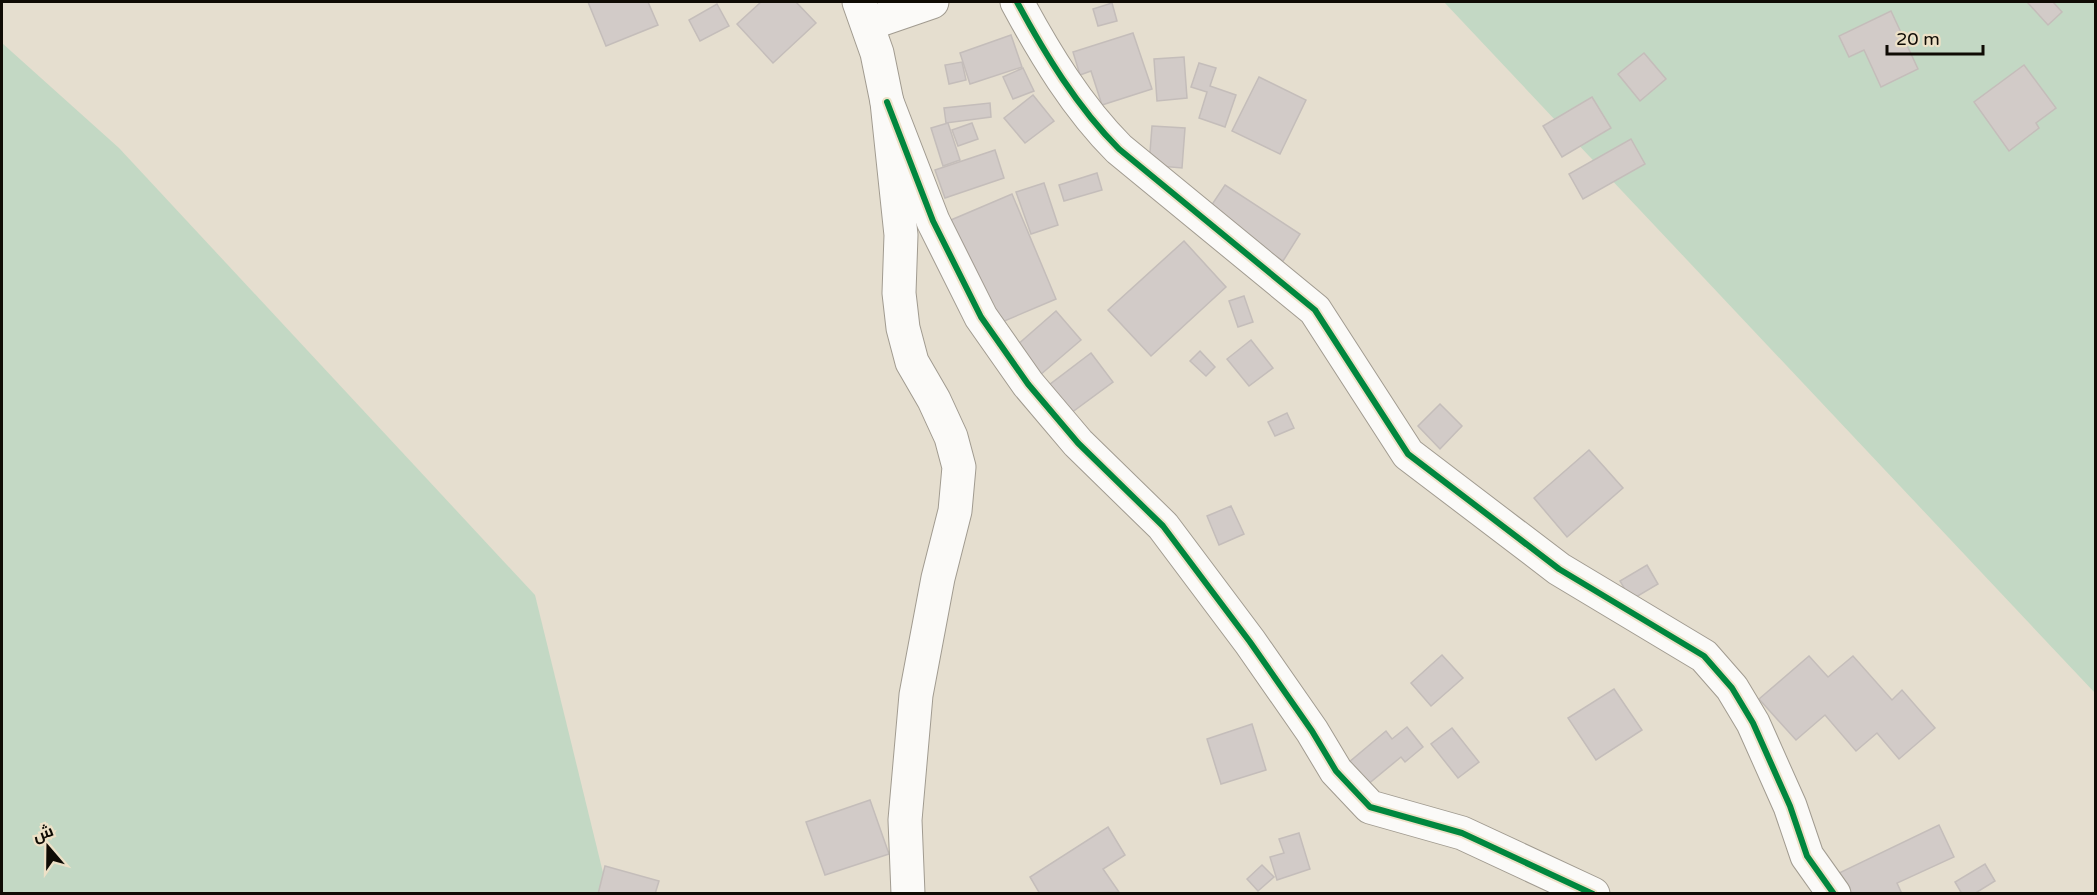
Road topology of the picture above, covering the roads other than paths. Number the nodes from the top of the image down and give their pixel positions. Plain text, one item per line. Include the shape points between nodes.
1 (932, 2) edge
2 (1017, 2) edge
3 (863, 13) edge
4 (886, 102) junction
5 (908, 894) edge
6 (1593, 894) edge
7 (1834, 894) edge

1 - 3 street
2 - 7 street via 1036,38 1097,127 1316,310 1408,454 1559,569 1704,656 1732,688 1753,723 1790,806 1807,856
3 - 4 street via 877,53
4 - 5 street via 901,235 899,293 903,328 912,362 951,437 959,467 954,511 916,695 905,820
4 - 6 street via 933,221 981,317 1028,384 1071,434 1163,526 1256,651 1335,771 1370,807 1462,833

